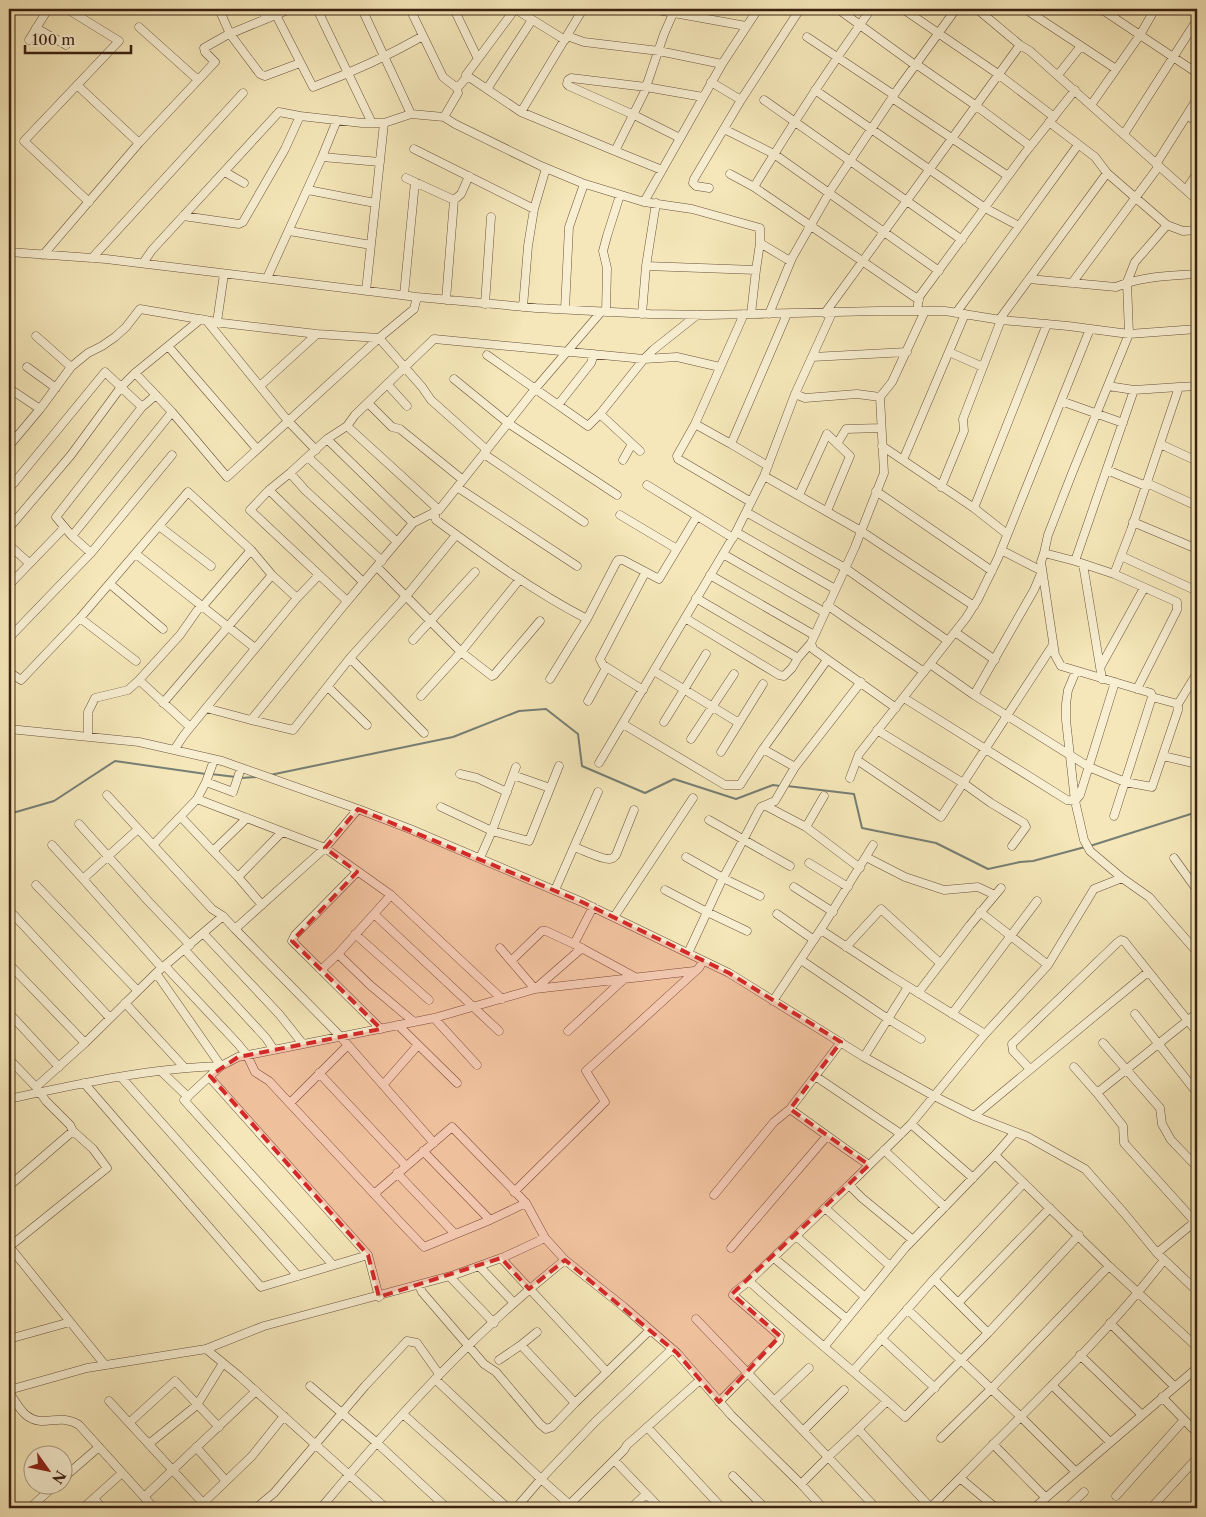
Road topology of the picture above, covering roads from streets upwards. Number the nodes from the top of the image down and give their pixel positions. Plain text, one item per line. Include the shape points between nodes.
1 (48, 9) edge
2 (67, 9) edge
3 (219, 9) edge
4 (262, 9) edge
5 (290, 9) edge
6 (316, 9) edge
7 (362, 9) edge
8 (410, 9) edge
9 (515, 9) edge
10 (583, 9) edge
11 (652, 9) edge
12 (758, 9) edge
13 (800, 9) edge
14 (838, 9) edge
15 (871, 9) edge
16 (903, 9) edge
17 (956, 9) edge
18 (977, 9) edge
19 (1025, 9) edge
20 (1100, 9) edge
21 (1155, 9) edge
22 (456, 10) edge
23 (674, 11) edge
24 (276, 15) junction
25 (266, 19) junction
26 (532, 20) junction
27 (1197, 20) edge
28 (860, 25) junction
29 (746, 26) junction
30 (139, 27) dead end
31 (36, 28) junction
32 (230, 34) junction
33 (938, 34) junction
34 (1140, 35) junction
35 (423, 36) junction
36 (807, 37) dead end
37 (566, 38) junction
38 (29, 40) dead end
39 (66, 45) dead end
40 (1020, 45) junction
41 (1081, 46) junction
42 (658, 51) junction
43 (838, 56) junction
44 (1174, 57) junction
45 (385, 58) junction
46 (478, 59) junction
47 (300, 63) junction
48 (722, 64) junction
49 (916, 65) junction
50 (1116, 69) junction
51 (1197, 73) edge
52 (348, 74) junction
53 (998, 74) junction
54 (1058, 75) junction
55 (468, 76) junction
56 (198, 80) junction
57 (711, 82) junction
58 (77, 86) junction
59 (646, 87) junction
60 (457, 88) junction
61 (486, 89) junction
62 (815, 90) junction
63 (1075, 90) junction
64 (243, 93) dead end
65 (893, 96) junction
66 (703, 97) junction
67 (1197, 99) edge
68 (742, 100) junction
69 (764, 100) dead end
70 (975, 104) junction
71 (1091, 105) junction
72 (521, 112) junction
73 (411, 114) junction
74 (634, 114) junction
75 (1187, 115) junction
76 (300, 116) junction
77 (444, 117) junction
78 (1051, 119) junction
79 (337, 120) junction
80 (794, 122) junction
81 (1197, 122) edge
82 (372, 123) junction
83 (384, 124) junction
84 (724, 129) junction
85 (871, 129) junction
86 (1124, 134) junction
87 (951, 137) junction
88 (680, 138) junction
89 (139, 143) junction
90 (1078, 145) junction
91 (1030, 146) junction
92 (414, 149) dead end
93 (615, 151) junction
94 (774, 154) junction
95 (322, 157) junction
96 (850, 161) junction
97 (380, 162) junction
98 (1157, 165) junction
99 (546, 168) junction
100 (929, 169) junction
101 (662, 170) junction
102 (224, 172) junction
103 (1107, 173) junction
104 (1197, 173) edge
105 (730, 174) dead end
106 (469, 176) junction
107 (1008, 176) junction
108 (406, 178) dead end
109 (415, 182) junction
110 (244, 183) dead end
111 (584, 184) junction
112 (754, 187) junction
113 (709, 188) dead end
114 (308, 190) junction
115 (1186, 190) junction
116 (829, 194) junction
117 (620, 195) junction
118 (1136, 196) junction
119 (454, 200) junction
120 (1197, 200) edge
121 (906, 201) junction
122 (89, 202) junction
123 (644, 202) junction
124 (375, 203) junction
125 (656, 204) junction
126 (985, 208) junction
127 (534, 209) junction
128 (183, 216) junction
129 (491, 217) dead end
130 (1167, 225) junction
131 (1019, 226) junction
132 (810, 227) junction
133 (1197, 230) edge
134 (289, 232) junction
135 (883, 232) junction
136 (962, 240) junction
137 (760, 243) junction
138 (371, 245) junction
139 (9, 252) edge
140 (43, 255) junction
141 (92, 258) junction
142 (790, 261) junction
143 (862, 262) junction
144 (143, 263) junction
145 (646, 266) junction
146 (756, 270) junction
147 (939, 271) junction
148 (224, 274) junction
149 (1197, 274) edge
150 (267, 278) junction
151 (1029, 279) junction
152 (1128, 282) junction
153 (1072, 283) junction
154 (366, 291) junction
155 (404, 295) junction
156 (417, 297) junction
157 (446, 300) junction
158 (919, 300) junction
159 (485, 304) junction
160 (523, 307) junction
161 (565, 309) junction
162 (921, 311) junction
163 (604, 312) junction
164 (828, 313) junction
165 (956, 313) junction
166 (642, 314) junction
167 (747, 314) junction
168 (768, 314) junction
169 (787, 314) junction
170 (965, 314) junction
171 (697, 315) junction
172 (203, 319) junction
173 (1000, 320) junction
174 (217, 322) junction
175 (1046, 324) junction
176 (1090, 329) junction
177 (1197, 329) edge
178 (317, 334) junction
179 (1129, 334) junction
180 (36, 336) dead end
181 (379, 338) junction
182 (168, 346) junction
183 (567, 351) junction
184 (907, 352) junction
185 (949, 352) junction
186 (594, 354) junction
187 (487, 355) dead end
188 (812, 357) junction
189 (644, 359) junction
190 (27, 367) dead end
191 (71, 367) junction
192 (720, 367) junction
193 (983, 367) junction
194 (405, 368) junction
195 (135, 373) junction
196 (454, 379) dead end
197 (388, 384) junction
198 (260, 386) junction
199 (1108, 386) junction
200 (1197, 386) edge
201 (121, 387) junction
202 (1179, 387) junction
203 (56, 388) junction
204 (10, 389) edge
205 (535, 389) junction
206 (1134, 390) junction
207 (794, 394) junction
208 (156, 395) junction
209 (880, 396) junction
210 (1061, 401) junction
211 (368, 403) junction
212 (558, 405) junction
213 (407, 406) dead end
214 (142, 407) junction
215 (40, 409) junction
216 (172, 412) junction
217 (600, 414) junction
218 (1096, 414) junction
219 (288, 421) junction
220 (508, 423) junction
221 (1123, 423) junction
222 (695, 424) junction
223 (347, 426) junction
224 (880, 428) junction
225 (327, 439) junction
226 (632, 444) junction
227 (731, 444) junction
228 (837, 444) junction
229 (1160, 444) junction
230 (9, 446) edge
231 (882, 446) junction
232 (257, 449) junction
233 (316, 450) junction
234 (640, 451) dead end
235 (485, 452) junction
236 (172, 454) dead end
237 (308, 457) junction
238 (623, 460) dead end
239 (903, 460) junction
240 (1197, 461) edge
241 (768, 466) junction
242 (1107, 470) junction
243 (290, 473) junction
244 (764, 476) junction
245 (463, 480) junction
246 (647, 485) dead end
247 (1146, 485) junction
248 (457, 487) junction
249 (940, 487) junction
250 (9, 489) edge
251 (269, 490) junction
252 (876, 491) junction
253 (617, 495) dead end
254 (799, 495) junction
255 (751, 502) junction
256 (1197, 506) edge
257 (974, 508) junction
258 (436, 511) junction
259 (827, 511) junction
260 (746, 512) junction
261 (620, 515) dead end
262 (697, 516) junction
263 (584, 522) dead end
264 (1133, 522) junction
265 (413, 523) junction
266 (159, 526) junction
267 (9, 528) edge
268 (64, 528) junction
269 (861, 531) junction
270 (1008, 534) junction
271 (456, 535) junction
272 (734, 535) junction
273 (72, 536) junction
274 (397, 542) junction
275 (9, 545) edge
276 (677, 549) junction
277 (1197, 549) edge
278 (251, 550) junction
279 (1001, 550) junction
280 (91, 553) junction
281 (1044, 553) junction
282 (136, 554) junction
283 (723, 554) junction
284 (1121, 556) junction
285 (29, 563) junction
286 (1079, 563) junction
287 (379, 564) junction
288 (211, 566) dead end
289 (577, 566) dead end
290 (845, 568) junction
291 (992, 571) junction
292 (1042, 571) junction
293 (475, 572) dead end
294 (645, 573) junction
295 (272, 574) junction
296 (1114, 574) junction
297 (319, 575) junction
298 (710, 575) junction
299 (520, 580) junction
300 (363, 582) junction
301 (110, 584) junction
302 (9, 585) edge
303 (1144, 588) junction
304 (835, 589) junction
305 (1197, 591) edge
306 (406, 595) junction
307 (297, 598) junction
308 (696, 598) junction
309 (347, 601) junction
310 (202, 605) junction
311 (974, 606) junction
312 (826, 608) junction
313 (80, 618) junction
314 (685, 618) junction
315 (587, 619) junction
316 (430, 621) junction
317 (540, 621) dead end
318 (227, 626) junction
319 (163, 629) dead end
320 (955, 632) junction
321 (9, 638) edge
322 (812, 639) junction
323 (413, 640) dead end
324 (948, 641) junction
325 (1054, 645) junction
326 (255, 648) junction
327 (461, 652) junction
328 (706, 654) dead end
329 (350, 658) junction
330 (798, 658) junction
331 (827, 660) junction
332 (995, 660) junction
333 (136, 661) dead end
334 (930, 664) junction
335 (1101, 666) junction
336 (606, 668) junction
337 (654, 671) junction
338 (1076, 671) junction
339 (9, 672) edge
340 (924, 672) junction
341 (1197, 673) edge
342 (734, 674) dead end
343 (550, 679) dead end
344 (1102, 679) junction
345 (139, 680) junction
346 (861, 682) junction
347 (1115, 682) junction
348 (763, 684) dead end
349 (328, 687) junction
350 (684, 689) junction
351 (1138, 689) junction
352 (643, 690) junction
353 (974, 695) junction
354 (421, 696) dead end
355 (1152, 697) junction
356 (904, 698) junction
357 (588, 701) dead end
358 (163, 703) junction
359 (1178, 704) junction
360 (712, 706) junction
361 (206, 708) junction
362 (896, 708) junction
363 (1007, 716) junction
364 (251, 720) junction
365 (664, 722) dead end
366 (739, 723) junction
367 (623, 724) junction
368 (367, 726) dead end
369 (190, 727) junction
370 (9, 729) edge
371 (877, 730) junction
372 (424, 733) dead end
373 (88, 737) junction
374 (691, 739) dead end
375 (986, 748) junction
376 (763, 749) junction
377 (174, 750) junction
378 (721, 752) dead end
379 (1071, 756) junction
380 (1163, 756) junction
381 (214, 760) junction
382 (857, 760) junction
383 (599, 763) dead end
384 (1197, 764) edge
385 (559, 766) dead end
386 (795, 767) junction
387 (1089, 767) junction
388 (241, 770) junction
389 (460, 774) dead end
390 (850, 778) dead end
391 (207, 780) junction
392 (1125, 782) junction
393 (963, 783) junction
394 (550, 788) junction
395 (507, 792) junction
396 (598, 792) dead end
397 (107, 795) dead end
398 (824, 796) dead end
399 (693, 798) dead end
400 (197, 799) junction
401 (1075, 801) junction
402 (766, 806) junction
403 (441, 807) dead end
404 (358, 809) junction
405 (634, 810) dead end
406 (1114, 816) dead end
407 (180, 817) junction
408 (247, 818) junction
409 (709, 820) dead end
410 (79, 824) dead end
411 (806, 827) junction
412 (138, 829) junction
413 (492, 831) junction
414 (282, 832) junction
415 (743, 840) junction
416 (52, 845) dead end
417 (153, 845) junction
418 (873, 845) dead end
419 (1012, 846) dead end
420 (574, 847) junction
421 (325, 848) junction
422 (213, 851) junction
423 (686, 856) dead end
424 (107, 857) junction
425 (866, 857) junction
426 (480, 858) junction
427 (1174, 858) dead end
428 (809, 864) dead end
429 (790, 866) dead end
430 (860, 868) junction
431 (357, 872) junction
432 (238, 877) junction
433 (723, 878) junction
434 (1122, 878) junction
435 (83, 879) junction
436 (36, 885) dead end
437 (794, 887) dead end
438 (848, 888) junction
439 (555, 890) junction
440 (666, 890) dead end
441 (1197, 890) edge
442 (391, 895) junction
443 (760, 896) dead end
444 (1038, 901) dead end
445 (262, 905) junction
446 (593, 907) junction
447 (9, 910) edge
448 (707, 912) junction
449 (832, 912) junction
450 (980, 912) junction
451 (374, 914) junction
452 (777, 914) dead end
453 (223, 916) junction
454 (614, 917) junction
455 (235, 929) junction
456 (821, 930) junction
457 (746, 931) dead end
458 (203, 934) junction
459 (355, 934) junction
460 (1010, 937) junction
461 (814, 940) junction
462 (574, 944) junction
463 (187, 947) junction
464 (846, 947) junction
465 (1196, 947) edge
466 (500, 948) dead end
467 (582, 948) junction
468 (688, 953) junction
469 (338, 954) junction
470 (801, 960) junction
471 (512, 961) junction
472 (704, 961) junction
473 (940, 962) junction
474 (9, 964) edge
475 (1048, 965) junction
476 (161, 969) junction
477 (321, 970) junction
478 (694, 971) junction
479 (1148, 972) junction
480 (635, 977) junction
481 (624, 979) junction
482 (908, 987) junction
483 (535, 989) junction
484 (137, 990) junction
485 (918, 993) junction
486 (502, 999) junction
487 (429, 1000) dead end
488 (773, 1001) junction
489 (125, 1003) junction
490 (472, 1007) junction
491 (9, 1013) edge
492 (1197, 1013) edge
493 (952, 1014) junction
494 (1135, 1014) dead end
495 (110, 1018) junction
496 (434, 1018) junction
497 (888, 1019) junction
498 (1188, 1020) junction
499 (414, 1022) junction
500 (398, 1025) junction
501 (381, 1028) junction
502 (499, 1031) dead end
503 (568, 1031) dead end
504 (1197, 1032) edge
505 (985, 1034) junction
506 (340, 1036) junction
507 (921, 1039) dead end
508 (85, 1042) junction
509 (841, 1042) junction
510 (1103, 1043) dead end
511 (303, 1044) junction
512 (1158, 1044) junction
513 (348, 1045) junction
514 (418, 1045) junction
515 (274, 1050) junction
516 (247, 1056) junction
517 (864, 1057) junction
518 (9, 1059) edge
519 (477, 1065) dead end
520 (59, 1066) junction
521 (221, 1066) junction
522 (184, 1067) junction
523 (1074, 1067) dead end
524 (1030, 1069) junction
525 (1127, 1069) junction
526 (162, 1072) junction
527 (319, 1073) junction
528 (210, 1076) junction
529 (815, 1076) junction
530 (121, 1077) junction
531 (84, 1083) junction
532 (458, 1083) dead end
533 (383, 1085) junction
534 (38, 1090) junction
535 (1197, 1092) edge
536 (1098, 1093) junction
537 (934, 1096) junction
538 (188, 1097) junction
539 (9, 1099) edge
540 (290, 1103) junction
541 (790, 1109) junction
542 (974, 1116) junction
543 (911, 1124) junction
544 (73, 1131) junction
545 (1014, 1132) junction
546 (901, 1134) junction
547 (827, 1136) junction
548 (434, 1143) junction
549 (884, 1150) junction
550 (423, 1151) junction
551 (995, 1155) junction
552 (869, 1165) junction
553 (406, 1166) junction
554 (1197, 1167) edge
555 (397, 1174) junction
556 (973, 1178) junction
557 (1024, 1183) junction
558 (849, 1185) junction
559 (9, 1186) edge
560 (514, 1192) junction
561 (374, 1194) junction
562 (714, 1195) dead end
563 (526, 1203) junction
564 (945, 1207) junction
565 (825, 1208) junction
566 (1050, 1208) junction
567 (490, 1220) junction
568 (1196, 1222) edge
569 (455, 1234) junction
570 (1079, 1235) junction
571 (796, 1236) junction
572 (545, 1238) junction
573 (913, 1240) junction
574 (9, 1246) edge
575 (732, 1248) dead end
576 (1157, 1253) junction
577 (368, 1255) junction
578 (501, 1258) junction
579 (774, 1258) junction
580 (565, 1260) junction
581 (1164, 1260) junction
582 (333, 1265) junction
583 (479, 1266) junction
584 (890, 1266) junction
585 (1109, 1266) junction
586 (298, 1276) junction
587 (450, 1276) junction
588 (934, 1279) junction
589 (749, 1281) junction
590 (419, 1285) junction
591 (529, 1289) junction
592 (1197, 1291) edge
593 (1138, 1293) junction
594 (379, 1296) junction
595 (865, 1297) junction
596 (514, 1303) junction
597 (958, 1303) junction
598 (907, 1309) junction
599 (696, 1319) dead end
600 (847, 1319) junction
601 (70, 1322) junction
602 (494, 1323) junction
603 (1110, 1323) junction
604 (650, 1330) junction
605 (537, 1332) dead end
606 (988, 1333) junction
607 (881, 1338) junction
608 (9, 1339) edge
609 (521, 1344) junction
610 (469, 1346) junction
611 (825, 1346) junction
612 (1197, 1347) edge
613 (206, 1349) junction
614 (672, 1350) junction
615 (1080, 1355) junction
616 (498, 1360) dead end
617 (961, 1360) junction
618 (223, 1363) junction
619 (104, 1365) junction
620 (809, 1368) dead end
621 (1197, 1368) edge
622 (854, 1370) junction
623 (607, 1372) junction
624 (748, 1373) junction
625 (437, 1377) junction
626 (700, 1380) junction
627 (1052, 1385) junction
628 (310, 1386) dead end
629 (1175, 1387) junction
630 (935, 1388) junction
631 (991, 1389) junction
632 (844, 1390) dead end
633 (9, 1391) edge
634 (256, 1391) junction
635 (1162, 1398) junction
636 (109, 1400) dead end
637 (887, 1401) junction
638 (719, 1402) junction
639 (774, 1402) junction
640 (574, 1403) junction
641 (197, 1405) junction
642 (342, 1413) junction
643 (403, 1414) junction
644 (1142, 1415) junction
645 (284, 1416) junction
646 (1022, 1417) junction
647 (1184, 1420) junction
648 (130, 1422) junction
649 (219, 1427) junction
650 (647, 1427) junction
651 (858, 1429) junction
652 (803, 1431) junction
653 (1197, 1433) edge
654 (941, 1438) dead end
655 (1110, 1442) junction
656 (150, 1443) junction
657 (377, 1443) junction
658 (315, 1444) junction
659 (993, 1444) junction
660 (99, 1447) junction
661 (196, 1448) junction
662 (828, 1457) junction
663 (1197, 1458) edge
664 (614, 1460) junction
665 (72, 1470) edge
666 (172, 1470) junction
667 (1076, 1472) junction
668 (122, 1473) junction
669 (348, 1474) junction
670 (733, 1476) dead end
671 (960, 1478) junction
672 (541, 1479) junction
673 (226, 1481) junction
674 (801, 1484) junction
675 (1084, 1492) dead end
676 (45, 1494) edge
677 (646, 1494) junction
678 (144, 1496) junction
679 (1116, 1496) dead end
680 (94, 1498) junction
681 (1046, 1498) junction
682 (200, 1506) edge
683 (324, 1507) edge
684 (568, 1507) edge
685 (30, 1508) edge
686 (83, 1508) edge
687 (102, 1508) edge
688 (154, 1508) edge
689 (256, 1508) edge
690 (386, 1508) edge
691 (447, 1508) edge
692 (508, 1508) edge
693 (516, 1508) edge
694 (631, 1508) edge
695 (660, 1508) edge
696 (722, 1508) edge
697 (765, 1508) edge
698 (823, 1508) edge
699 (876, 1508) edge
700 (930, 1508) edge
701 (996, 1508) edge
702 (1034, 1508) edge
703 (1067, 1508) edge
704 (1151, 1508) edge

1 - 31 street
2 - 58 street via 119,41
3 - 32 street
4 - 25 street
5 - 24 street
6 - 52 street
7 - 45 street
8 - 35 street
9 - 26 street
9 - 46 street
10 - 37 street
11 - 23 street
12 - 29 street
13 - 68 street
14 - 28 street
15 - 28 street
16 - 33 street
17 - 33 street
18 - 40 street
19 - 41 street
20 - 34 street
21 - 34 street
22 - 46 street
23 - 29 street
23 - 42 street
24 - 25 street
24 - 47 street
25 - 32 street
26 - 37 street
26 - 61 street
27 - 44 street
28 - 43 street
28 - 49 street
29 - 48 street
30 - 56 street
31 - 38 street
31 - 39 street
32 - 47 street via 262,76
32 - 56 street via 204,48 214,62
33 - 49 street
33 - 53 street
34 - 44 street
34 - 50 street
35 - 45 street
35 - 60 street via 443,77
36 - 43 street
37 - 42 street
37 - 72 street
40 - 53 street
40 - 54 street
41 - 50 street
41 - 54 street
42 - 48 street
42 - 59 street
43 - 62 street
43 - 65 street
44 - 51 street
44 - 86 street
45 - 52 street
45 - 73 street
46 - 55 street
47 - 52 street via 313,87
48 - 57 street
49 - 65 street
49 - 70 street
50 - 71 street
52 - 82 street
53 - 70 street
53 - 78 street
54 - 63 street
55 - 60 street
55 - 61 street
56 - 89 street
57 - 66 street
57 - 68 street
58 - 89 street
58 - 122 street via 24,141
59 - 66 street
59 - 74 street
59 - 74 street via 568,80 569,86
60 - 77 street via 458,94
61 - 72 street
62 - 80 street
62 - 85 street
63 - 71 street
63 - 78 street
64 - 141 street
65 - 85 street
65 - 87 street
66 - 88 street
67 - 75 street
68 - 84 street
69 - 80 street
70 - 87 street
70 - 91 street
71 - 86 street
72 - 93 street
73 - 77 street
73 - 83 street
74 - 88 street
74 - 93 street
75 - 81 street
75 - 98 street
76 - 79 street
76 - 102 street via 278,112
76 - 128 street via 243,222
77 - 99 street
78 - 90 street
78 - 91 street
79 - 82 street
79 - 95 street
80 - 94 street
80 - 96 street
82 - 83 street
83 - 97 street
84 - 94 street
84 - 113 street via 693,183
85 - 96 street
85 - 100 street
86 - 98 street
87 - 100 street
87 - 107 street
88 - 101 street
89 - 122 street
90 - 103 street
90 - 131 street
91 - 107 street
92 - 106 street
93 - 101 street
94 - 112 street
94 - 116 street
95 - 97 street
95 - 114 street
96 - 116 street
96 - 121 street
97 - 124 street
98 - 115 street
98 - 118 street
99 - 111 street
99 - 127 street
100 - 121 street
100 - 126 street
101 - 123 street
102 - 110 street
102 - 128 street
103 - 118 street
103 - 151 street
104 - 115 street
105 - 112 street
106 - 119 street
106 - 127 street
107 - 126 street
108 - 109 street
109 - 119 street
109 - 155 street
111 - 117 street
111 - 161 street via 569,227
112 - 132 street
114 - 124 street
114 - 134 street
115 - 120 street
116 - 132 street
116 - 135 street
117 - 123 street
117 - 163 street via 606,236
118 - 130 street
118 - 153 street
119 - 157 street
121 - 135 street
121 - 136 street
122 - 140 street
123 - 125 street
124 - 138 street
125 - 137 street via 692,209 760,228
125 - 145 street
126 - 131 street
126 - 136 street
127 - 160 street
128 - 144 street
129 - 159 street
130 - 133 street via 1183,231
130 - 152 street via 1135,262
131 - 165 street
132 - 142 street
132 - 143 street
134 - 138 street
134 - 150 street
135 - 143 street
135 - 147 street
136 - 147 street
137 - 142 street
137 - 146 street
138 - 154 street
139 - 140 street
140 - 141 street
141 - 144 street
142 - 168 street
143 - 158 street
143 - 164 street
144 - 148 street
145 - 146 street
145 - 166 street
146 - 167 street
147 - 158 street
148 - 150 street
148 - 174 street
149 - 152 street
150 - 154 street
151 - 153 street
151 - 173 street
152 - 153 street via 1116,287
152 - 179 street
154 - 155 street
155 - 156 street
156 - 157 street
156 - 181 street via 414,309
157 - 159 street
158 - 162 street
159 - 160 street
160 - 161 street
161 - 163 street
162 - 164 street
162 - 165 street
162 - 184 street
163 - 166 street
163 - 183 street
164 - 169 street
164 - 188 street
165 - 170 street
166 - 171 street
167 - 168 street
167 - 171 street
167 - 192 street
168 - 169 street
169 - 227 street
170 - 173 street
170 - 185 street
171 - 189 street
172 - 174 street
172 - 182 street
172 - 191 street via 140,309 126,327
172 - 198 street
173 - 175 street
173 - 193 street
174 - 178 street
175 - 176 street
175 - 257 street
176 - 179 street
176 - 210 street
177 - 179 street
178 - 181 street
178 - 198 street
179 - 199 street
180 - 191 street
181 - 194 street
181 - 219 street
182 - 195 street
182 - 232 street
183 - 186 street
183 - 194 street via 434,339
183 - 205 street
184 - 188 street
184 - 209 street via 892,382
185 - 193 street
185 - 239 street
186 - 189 street
186 - 212 street via 591,363
187 - 205 street
188 - 207 street
189 - 192 street via 677,356
189 - 217 street
190 - 203 street
191 - 203 street
192 - 222 street
193 - 249 street via 963,419 964,431
194 - 197 street
194 - 235 street via 431,400
195 - 201 street
195 - 208 street
196 - 220 street
197 - 211 street
197 - 213 street
198 - 219 street
199 - 206 street
199 - 218 street
200 - 202 street
201 - 214 street
201 - 250 street via 105,372 102,374
201 - 267 street via 65,462
202 - 206 street
202 - 229 street
203 - 215 street
204 - 215 street
205 - 212 street
205 - 220 street
206 - 221 street
207 - 209 street via 805,398 857,394
207 - 241 street
208 - 214 street
208 - 216 street
209 - 224 street
210 - 218 street
210 - 270 street
211 - 223 street
211 - 245 street via 392,427 400,429
212 - 217 street via 588,426
214 - 268 street via 56,517
215 - 230 street
216 - 232 street via 227,477
216 - 273 street
217 - 226 street
218 - 221 street
218 - 281 street via 1048,535
219 - 232 street
219 - 233 street
220 - 235 street
220 - 253 street
221 - 242 street
222 - 227 street
222 - 255 street via 678,459
223 - 225 street
223 - 258 street
224 - 228 street via 846,429
224 - 231 street
225 - 233 street
225 - 265 street
226 - 234 street
226 - 238 street
227 - 241 street
228 - 254 street via 827,434
228 - 259 street via 850,456
229 - 240 street
229 - 247 street
231 - 239 street
231 - 252 street via 884,473
233 - 237 street
235 - 245 street
235 - 263 street
236 - 280 street
237 - 243 street
237 - 274 street
239 - 249 street
241 - 244 street
242 - 247 street
242 - 286 street
243 - 251 street
243 - 287 street
244 - 254 street
244 - 255 street
245 - 248 street
246 - 262 street
247 - 256 street
247 - 264 street
248 - 258 street
248 - 289 street
249 - 257 street
251 - 297 street via 250,510
251 - 300 street
252 - 269 street
252 - 291 street
254 - 259 street
255 - 260 street
257 - 270 street
258 - 265 street
258 - 271 street via 436,520
259 - 269 street
260 - 272 street
260 - 290 street
261 - 276 street
262 - 272 street
262 - 276 street
264 - 277 street
264 - 284 street
265 - 274 street
266 - 278 street via 188,492
266 - 282 street
266 - 288 street
268 - 273 street
268 - 285 street
269 - 290 street
269 - 311 street
270 - 279 street
271 - 299 street
271 - 306 street
272 - 283 street
272 - 304 street
273 - 280 street
274 - 287 street
275 - 285 street
276 - 294 street via 660,578
278 - 295 street
278 - 310 street
279 - 291 street
279 - 292 street
280 - 321 street
281 - 286 street
281 - 292 street
282 - 301 street
282 - 310 street
283 - 298 street
283 - 312 street
284 - 296 street
284 - 305 street
285 - 302 street
286 - 296 street
286 - 335 street
287 - 300 street
287 - 306 street
290 - 304 street
290 - 324 street
291 - 311 street
292 - 325 street
292 - 332 street
293 - 316 street
294 - 315 street via 624,560 618,560
294 - 336 street via 600,656
295 - 307 street
295 - 318 street
296 - 303 street
297 - 307 street
297 - 309 street
298 - 308 street
298 - 322 street
299 - 315 street
299 - 327 street
300 - 309 street
301 - 313 street
301 - 319 street
303 - 335 street
303 - 351 street via 1177,602 1177,610
304 - 312 street
306 - 316 street
306 - 329 street
307 - 326 street
308 - 314 street
308 - 330 street
309 - 364 street
310 - 318 street
310 - 345 street
311 - 320 street
312 - 322 street
312 - 340 street
313 - 333 street
313 - 339 street via 20,680
314 - 330 street via 779,676 784,676
314 - 337 street
315 - 343 street
316 - 323 street
316 - 327 street
317 - 327 street via 493,676
318 - 326 street
318 - 358 street
320 - 324 street
320 - 332 street
322 - 330 street
322 - 331 street via 813,649
324 - 334 street
325 - 338 street via 1061,666
325 - 363 street
326 - 361 street
327 - 354 street
328 - 350 street
329 - 349 street
329 - 372 street
331 - 346 street
331 - 376 street
332 - 353 street
334 - 340 street
334 - 353 street
335 - 344 street
336 - 352 street
336 - 357 street
337 - 350 street
337 - 352 street
338 - 344 street
338 - 379 street via 1066,704
340 - 356 street
341 - 359 street
342 - 360 street
344 - 347 street
345 - 358 street
345 - 373 street via 128,690 95,698 88,712
346 - 362 street
346 - 386 street
347 - 351 street
347 - 387 street
348 - 366 street
349 - 364 street via 293,730
349 - 368 street
350 - 360 street
350 - 365 street
351 - 355 street via 1151,693
352 - 367 street
353 - 363 street
355 - 359 street
355 - 392 street
356 - 362 street
356 - 375 street
358 - 369 street
359 - 380 street
360 - 366 street
360 - 374 street
361 - 364 street
361 - 369 street
362 - 371 street
363 - 375 street
363 - 379 street
366 - 378 street
367 - 376 street via 730,786 740,785
367 - 383 street
369 - 377 street
370 - 373 street
371 - 382 street
371 - 393 street
373 - 377 street via 139,742
375 - 393 street
375 - 401 street via 1067,800
376 - 386 street
377 - 381 street
379 - 387 street
379 - 401 street
380 - 384 street
380 - 392 street via 1152,787
381 - 388 street
381 - 391 street
382 - 390 street
382 - 393 street via 941,817
385 - 394 street
386 - 402 street via 775,800
387 - 392 street
387 - 401 street
388 - 391 street via 233,792
388 - 404 street
389 - 395 street via 478,778
391 - 400 street
392 - 406 street
393 - 419 street via 1024,824 1026,827
394 - 395 street via 515,771
394 - 413 street via 529,842
395 - 413 street
396 - 420 street
397 - 412 street
398 - 411 street
399 - 454 street
400 - 407 street
400 - 408 street
401 - 434 street via 1090,852
402 - 411 street
402 - 415 street via 761,807
403 - 413 street
404 - 421 street
404 - 426 street
405 - 420 street via 613,858
407 - 417 street
407 - 422 street
408 - 414 street
408 - 422 street
409 - 415 street
410 - 424 street
411 - 430 street
412 - 417 street
412 - 424 street
413 - 426 street
414 - 421 street
414 - 432 street
415 - 429 street
415 - 433 street
416 - 435 street
417 - 453 street via 212,909
418 - 425 street
420 - 439 street
421 - 431 street
421 - 445 street
422 - 432 street
423 - 433 street
424 - 435 street
424 - 463 street
425 - 430 street
425 - 450 street via 905,877 944,890 978,887 998,892
426 - 439 street
427 - 441 street
428 - 438 street
430 - 438 street
431 - 442 street
431 - 477 street via 292,941
432 - 445 street
433 - 443 street
433 - 448 street
434 - 465 street via 1148,897
434 - 475 street via 1094,889
435 - 476 street
436 - 484 street
437 - 449 street
438 - 449 street
439 - 446 street
440 - 448 street
442 - 451 street
442 - 486 street
444 - 460 street
445 - 455 street
446 - 454 street
446 - 462 street
447 - 495 street
448 - 457 street
448 - 468 street
449 - 456 street
450 - 460 street
450 - 473 street
451 - 459 street
451 - 490 street
452 - 461 street
453 - 455 street
453 - 458 street
454 - 468 street
455 - 506 street
456 - 461 street
456 - 464 street
458 - 463 street
458 - 511 street
459 - 469 street
459 - 487 street
460 - 475 street
460 - 493 street
461 - 470 street
462 - 467 street
462 - 471 street via 542,932
463 - 476 street
463 - 515 street
464 - 473 street via 881,909
464 - 482 street
466 - 471 street
467 - 480 street
467 - 483 street
468 - 472 street
469 - 477 street
469 - 499 street
470 - 488 street
470 - 497 street
471 - 483 street
472 - 478 street
472 - 488 street
473 - 485 street
474 - 508 street
475 - 505 street
476 - 484 street
476 - 516 street
476 - 521 street
477 - 501 street
478 - 480 street
478 - 560 street via 586,1071 605,1102
479 - 498 street
479 - 524 street
479 - 524 street via 1124,941 1116,942 1012,1044
480 - 481 street
481 - 483 street
481 - 503 street
482 - 485 street
482 - 497 street
483 - 486 street
484 - 489 street
485 - 493 street
486 - 490 street
488 - 509 street
489 - 495 street
489 - 522 street
490 - 496 street
490 - 502 street
491 - 520 street
492 - 498 street
493 - 505 street
494 - 512 street
495 - 508 street
496 - 499 street
496 - 519 street
497 - 507 street
497 - 517 street
498 - 504 street
498 - 512 street
499 - 500 street
500 - 501 street
500 - 514 street
501 - 506 street
505 - 537 street
506 - 511 street
506 - 513 street
508 - 520 street
509 - 517 street
509 - 529 street
510 - 525 street
511 - 515 street
512 - 525 street
512 - 535 street
513 - 527 street
513 - 533 street
514 - 532 street
514 - 533 street
515 - 516 street
516 - 521 street
516 - 540 street via 255,1072 269,1081
517 - 537 street
518 - 534 street
520 - 534 street
521 - 522 street
521 - 528 street
522 - 526 street
523 - 536 street
524 - 542 street
525 - 536 street
525 - 554 street via 1160,1108 1162,1124 1171,1140
526 - 530 street
526 - 538 street
527 - 540 street
527 - 553 street
528 - 538 street
528 - 577 street
529 - 541 street
529 - 546 street
530 - 531 street
530 - 586 street
531 - 534 street
531 - 586 street via 261,1287
533 - 548 street
534 - 539 street
534 - 544 street
536 - 568 street via 1123,1126 1124,1143
537 - 542 street
537 - 543 street
538 - 582 street via 184,1100
540 - 561 street
541 - 547 street
541 - 562 street via 774,1122
542 - 545 street
543 - 546 street
543 - 556 street
544 - 559 street
544 - 574 street via 93,1149 106,1168
545 - 551 street
545 - 576 street via 1085,1169
546 - 549 street
547 - 552 street
547 - 575 street
548 - 550 street
548 - 560 street via 452,1127
549 - 552 street
549 - 564 street
550 - 553 street
550 - 567 street
551 - 556 street
551 - 557 street
552 - 558 street
553 - 555 street
555 - 561 street
555 - 569 street
556 - 564 street
557 - 566 street
557 - 588 street
558 - 565 street
558 - 573 street
560 - 563 street
561 - 569 street via 424,1247
563 - 567 street
563 - 572 street
564 - 573 street
565 - 571 street
565 - 584 street
566 - 570 street
566 - 597 street
567 - 569 street
568 - 576 street
570 - 585 street
570 - 606 street
571 - 579 street
571 - 595 street
572 - 578 street
572 - 580 street
573 - 584 street
574 - 601 street
576 - 581 street
577 - 582 street
577 - 594 street
578 - 583 street
578 - 591 street
579 - 589 street
579 - 600 street
580 - 591 street
580 - 604 street
581 - 592 street
581 - 593 street
582 - 586 street
583 - 587 street
583 - 596 street
584 - 595 street
585 - 593 street
585 - 631 street
587 - 590 street
587 - 602 street
588 - 597 street
588 - 598 street
589 - 611 street
589 - 624 street via 733,1295 780,1336 779,1341
590 - 594 street
590 - 610 street
591 - 596 street
591 - 623 street
593 - 603 street
593 - 612 street
594 - 613 street via 264,1326
595 - 600 street
596 - 602 street
597 - 606 street
598 - 607 street
598 - 617 street
599 - 624 street
600 - 611 street
601 - 608 street
601 - 619 street
602 - 610 street
603 - 615 street
603 - 629 street
604 - 614 street
604 - 623 street
605 - 609 street
606 - 617 street
607 - 622 street
607 - 630 street
609 - 616 street
609 - 640 street
610 - 625 street
610 - 640 street via 546,1429 552,1428
611 - 622 street
613 - 618 street
613 - 619 street
614 - 626 street
614 - 672 street via 595,1422
615 - 627 street
615 - 644 street
617 - 630 street
617 - 631 street
618 - 634 street
618 - 641 street
619 - 633 street
620 - 639 street
621 - 629 street
622 - 637 street
623 - 640 street
624 - 638 street
624 - 639 street
625 - 642 street via 417,1344 407,1341
625 - 643 street
625 - 672 street
626 - 638 street
626 - 650 street
627 - 646 street
627 - 655 street
628 - 642 street
629 - 635 street
630 - 637 street via 905,1417
631 - 646 street
631 - 654 street
632 - 652 street
633 - 660 street via 26,1415 38,1422 70,1419
634 - 645 street
634 - 649 street
635 - 644 street
635 - 647 street
636 - 648 street
637 - 651 street
638 - 674 street
639 - 652 street
641 - 648 street via 175,1381
641 - 649 street
641 - 656 street
642 - 657 street
642 - 658 street
643 - 657 street
643 - 692 street
644 - 655 street
645 - 658 street
645 - 673 street via 252,1456
646 - 659 street
646 - 667 street
647 - 653 street
647 - 679 street
648 - 656 street
649 - 661 street
650 - 664 street
650 - 696 street
651 - 662 street
651 - 700 street
652 - 662 street
655 - 667 street
656 - 666 street
657 - 669 street
657 - 691 street
658 - 669 street
658 - 689 street via 274,1493
659 - 671 street
659 - 681 street
660 - 665 street
660 - 668 street
661 - 666 street
661 - 673 street
662 - 674 street
662 - 699 street
663 - 704 street
664 - 677 street
664 - 684 street
666 - 678 street
666 - 682 street
667 - 681 street
668 - 678 street
668 - 680 street
669 - 683 street
669 - 690 street
670 - 697 street
671 - 700 street
671 - 701 street
672 - 684 street
672 - 693 street
673 - 682 street
674 - 698 street
675 - 703 street
676 - 685 street
677 - 694 street
677 - 695 street
678 - 688 street
680 - 686 street
680 - 687 street
681 - 702 street

